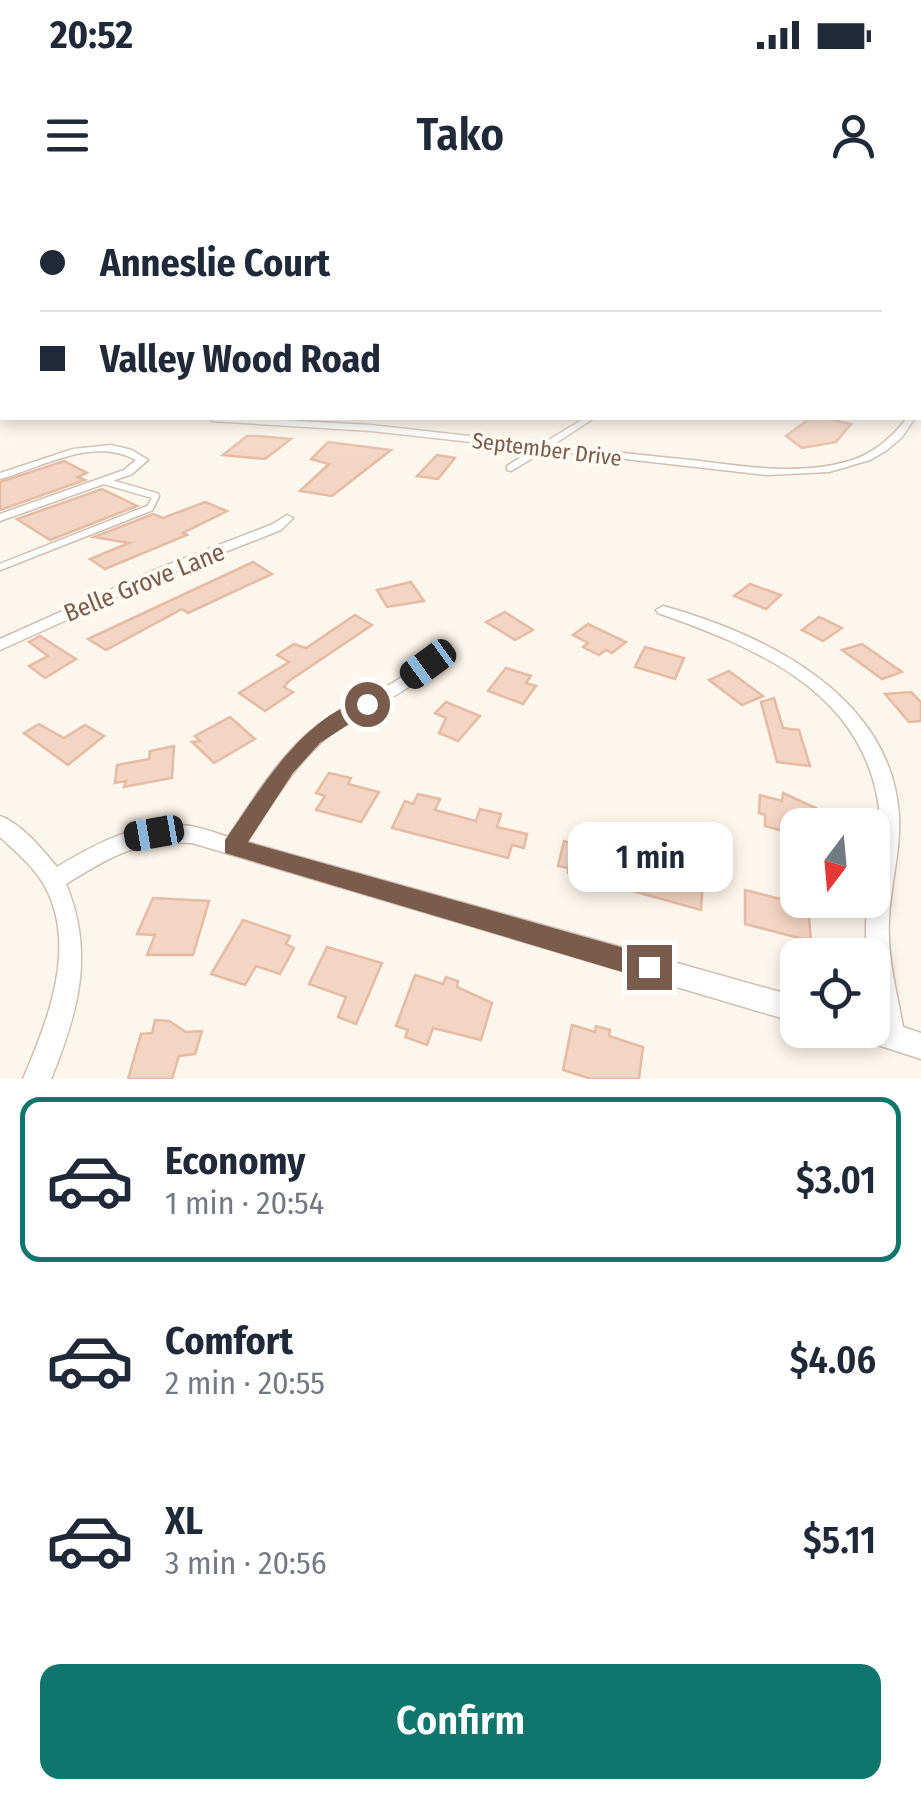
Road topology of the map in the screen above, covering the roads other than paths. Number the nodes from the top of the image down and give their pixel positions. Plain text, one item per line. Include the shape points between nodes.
1 (293, 420) edge
2 (587, 420) edge
3 (910, 420) edge
4 (543, 448) junction
5 (512, 468) dead end
6 (0, 476) edge
7 (104, 481) junction
8 (0, 518) edge
9 (286, 518) dead end
10 (0, 567) edge
11 (663, 610) dead end
12 (0, 645) edge
13 (438, 648) dead end
14 (0, 824) edge
15 (233, 847) junction
16 (54, 881) junction
17 (877, 938) edge
18 (780, 1005) edge
19 (890, 1036) edge
20 (921, 1046) edge
21 (37, 1079) edge

1 - 4 street, September Drive
2 - 4 street
3 - 4 street, September Drive via 888,449 857,463 792,472
4 - 5 street
6 - 7 street via 97,449 142,456 140,465
7 - 8 street
7 - 10 lane via 156,496 150,508
9 - 12 street, Belle Grove Lane via 277,528
11 - 17 street via 748,640 796,667 835,700 864,739 888,803
13 - 15 street via 398,687 313,738
14 - 16 street
15 - 16 street via 171,832 131,837
15 - 18 street
16 - 21 street via 65,911 69,968 61,1016
19 - 20 street

